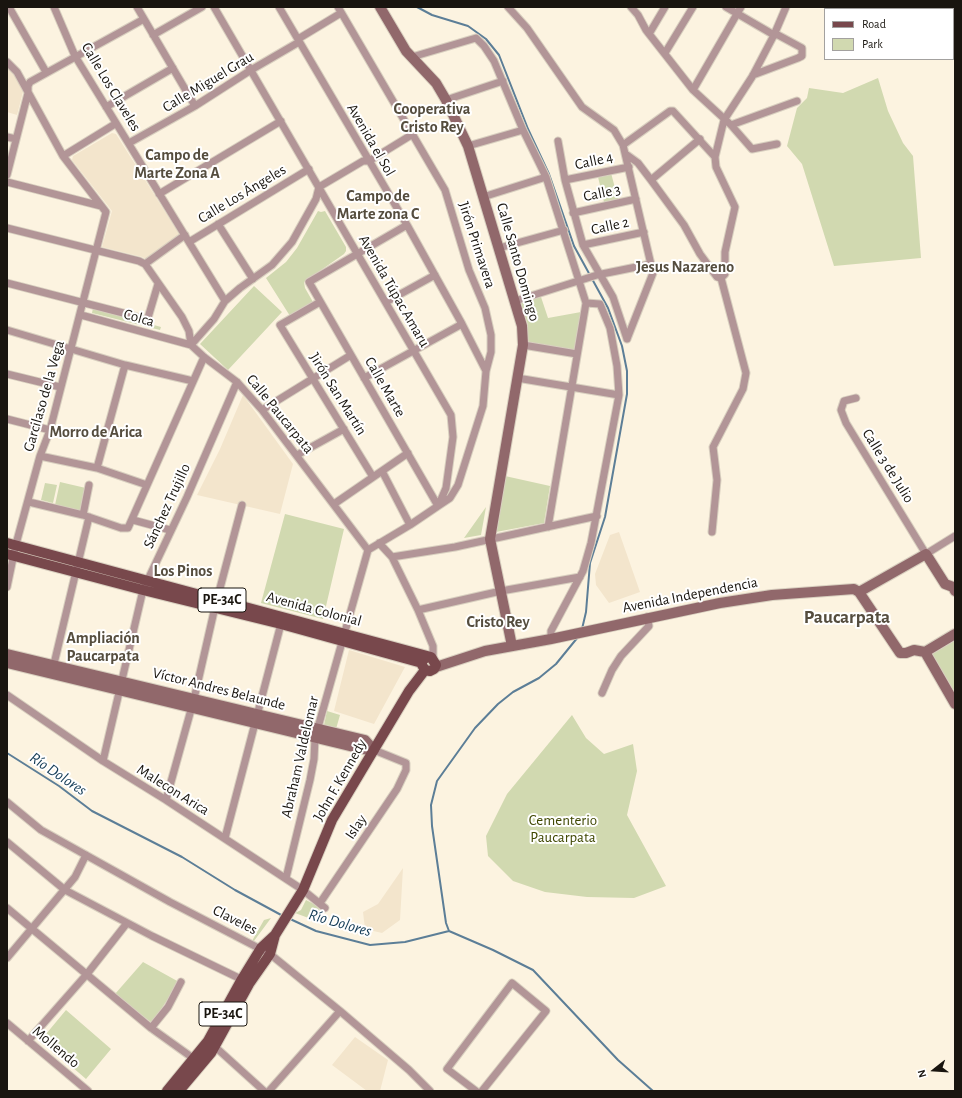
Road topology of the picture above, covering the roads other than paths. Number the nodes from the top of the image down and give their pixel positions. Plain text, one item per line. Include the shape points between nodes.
1 (9, 7) edge
2 (55, 7) edge
3 (137, 7) edge
4 (202, 7) edge
5 (214, 7) edge
6 (279, 7) edge
7 (380, 7) edge
8 (508, 7) edge
9 (631, 7) edge
10 (665, 7) edge
11 (692, 7) edge
12 (726, 7) edge
13 (786, 7) edge
14 (339, 10) edge
15 (740, 10) edge
16 (144, 19) junction
17 (649, 34) junction
18 (153, 35) junction
19 (774, 35) junction
20 (299, 41) junction
21 (665, 53) junction
22 (75, 56) junction
23 (412, 57) junction
24 (7, 62) edge
25 (173, 68) junction
26 (251, 70) junction
27 (46, 72) junction
28 (753, 75) junction
29 (504, 81) junction
30 (693, 90) junction
31 (28, 93) junction
32 (446, 100) junction
33 (797, 101) dead end
34 (195, 106) junction
35 (106, 107) junction
36 (724, 120) junction
37 (281, 121) junction
38 (115, 124) junction
39 (731, 125) junction
40 (523, 130) junction
41 (413, 134) junction
42 (7, 137) edge
43 (16, 139) junction
44 (700, 140) junction
45 (558, 141) dead end
46 (129, 143) junction
47 (777, 144) dead end
48 (623, 145) junction
49 (468, 146) junction
50 (627, 154) junction
51 (63, 156) junction
52 (715, 157) junction
53 (369, 161) junction
54 (629, 167) junction
55 (309, 170) junction
56 (7, 175) edge
57 (546, 177) junction
58 (564, 180) junction
59 (651, 180) junction
60 (7, 182) edge
61 (319, 187) junction
62 (159, 194) junction
63 (483, 197) junction
64 (636, 199) junction
65 (103, 209) junction
66 (573, 213) junction
67 (218, 224) junction
68 (407, 225) junction
69 (7, 228) edge
70 (564, 230) junction
71 (644, 232) junction
72 (185, 235) junction
73 (189, 242) junction
74 (583, 245) junction
75 (498, 248) junction
76 (96, 250) junction
77 (357, 252) junction
78 (145, 264) junction
79 (651, 264) junction
80 (435, 274) junction
81 (599, 275) junction
82 (721, 278) junction
83 (253, 279) junction
84 (582, 280) junction
85 (7, 283) edge
86 (158, 284) junction
87 (225, 301) junction
88 (515, 301) junction
89 (83, 302) junction
90 (320, 302) junction
91 (386, 302) junction
92 (586, 303) junction
93 (81, 315) junction
94 (462, 324) junction
95 (7, 330) edge
96 (523, 345) junction
97 (191, 346) junction
98 (72, 348) junction
99 (413, 350) junction
100 (577, 354) junction
101 (351, 355) junction
102 (204, 357) junction
103 (125, 365) junction
104 (486, 371) junction
105 (7, 374) edge
106 (364, 378) junction
107 (516, 378) junction
108 (313, 380) junction
109 (193, 381) junction
110 (237, 382) junction
111 (60, 386) junction
112 (571, 388) junction
113 (619, 396) junction
114 (856, 398) dead end
115 (262, 410) junction
116 (7, 419) edge
117 (344, 429) junction
118 (50, 430) junction
119 (408, 453) junction
120 (297, 455) junction
121 (40, 456) junction
122 (97, 468) junction
123 (382, 471) junction
124 (373, 477) junction
125 (89, 485) dead end
126 (147, 485) junction
127 (29, 502) junction
128 (334, 504) junction
129 (242, 506) dead end
130 (438, 506) junction
131 (86, 516) junction
132 (597, 516) junction
133 (133, 520) junction
134 (410, 525) junction
135 (548, 527) junction
136 (170, 530) junction
137 (712, 532) dead end
138 (955, 536) edge
139 (490, 539) junction
140 (378, 543) junction
141 (11, 544) edge
142 (368, 550) junction
143 (926, 554) junction
144 (10, 555) edge
145 (392, 557) junction
146 (78, 562) junction
147 (76, 572) junction
148 (580, 576) junction
149 (145, 586) junction
150 (7, 587) edge
151 (954, 588) edge
152 (501, 591) junction
153 (860, 592) junction
154 (216, 603) junction
155 (418, 610) junction
156 (647, 617) junction
157 (282, 620) junction
158 (955, 634) edge
159 (344, 637) junction
160 (551, 639) junction
161 (512, 646) junction
162 (925, 652) junction
163 (7, 654) edge
164 (429, 662) junction
165 (7, 663) edge
166 (53, 669) junction
167 (120, 685) junction
168 (602, 692) dead end
169 (7, 695) edge
170 (954, 698) edge
171 (193, 703) junction
172 (256, 718) junction
173 (316, 733) junction
174 (374, 750) junction
175 (103, 761) junction
176 (406, 763) joint
177 (166, 800) junction
178 (7, 802) edge
179 (225, 838) junction
180 (7, 842) edge
181 (86, 855) junction
182 (286, 878) junction
183 (65, 890) junction
184 (303, 890) junction
185 (322, 905) joint
186 (7, 908) edge
187 (127, 923) junction
188 (32, 929) junction
189 (275, 935) junction
190 (261, 948) junction
191 (270, 954) junction
192 (7, 958) edge
193 (87, 974) junction
194 (181, 982) dead end
195 (245, 982) junction
196 (340, 1011) junction
197 (7, 1023) edge
198 (151, 1028) junction
199 (28, 1041) junction
200 (211, 1043) junction
201 (197, 1062) junction
202 (88, 1091) edge
203 (167, 1091) edge
204 (179, 1091) edge
205 (264, 1091) edge
206 (269, 1091) edge
207 (430, 1091) edge
208 (476, 1091) edge
209 (482, 1091) edge

1 - 27 street
2 - 22 street, Calle Los Claveles
3 - 16 street
4 - 18 street
5 - 26 street, Avenida Túpac Amaru
6 - 20 street, Avenida el Sol
7 - 23 street, Calle Santo Domingo
8 - 48 street via 527,28 582,107 614,130
9 - 17 street
10 - 17 street
11 - 21 street
12 - 15 street
13 - 19 street
14 - 20 street, Calle Miguel Grau
14 - 41 street, Jirón Primavera
15 - 19 street
15 - 30 street
16 - 18 street
16 - 22 street
17 - 21 street
18 - 25 street
19 - 28 street
19 - 28 street via 802,48 802,56
20 - 26 street, Calle Miguel Grau
20 - 53 street, Avenida el Sol
21 - 30 street
22 - 27 street
22 - 35 street, Calle Los Claveles
23 - 29 street via 476,38 494,61
23 - 32 street, Calle Santo Domingo via 436,83
24 - 31 street via 17,72
25 - 34 street
25 - 35 street
26 - 34 street, Calle Miguel Grau
26 - 37 street, Avenida Túpac Amaru
27 - 31 street via 30,82
28 - 36 street
29 - 32 street
29 - 40 street
30 - 36 street
31 - 43 street
31 - 51 street
32 - 49 street, Calle Santo Domingo
33 - 39 street
34 - 46 street, Calle Miguel Grau
35 - 38 street, Calle Los Claveles
36 - 39 street
36 - 52 street
37 - 55 street, Avenida Túpac Amaru
37 - 62 street
38 - 46 street, Calle Los Claveles
38 - 51 street
39 - 47 street via 752,149
40 - 49 street
40 - 57 street
41 - 53 street
41 - 104 street, Jirón Primavera via 445,190 469,270 485,308 491,335 491,352
42 - 43 street
43 - 56 street
44 - 48 street via 673,111 670,111
44 - 52 street
44 - 59 street
45 - 58 street
46 - 62 street, Calle Los Claveles
48 - 50 street
49 - 63 street, Calle Santo Domingo
50 - 54 street
50 - 59 street
51 - 65 street
52 - 82 street via 716,167 735,207 725,252 725,274
53 - 61 street via 363,161
53 - 68 street, Avenida el Sol
54 - 58 street, Calle 4
54 - 64 street
55 - 61 street, Avenida Túpac Amaru
55 - 67 street, Calle Los Ángeles
57 - 63 street
57 - 70 street
58 - 66 street
59 - 82 street via 684,225 700,254
60 - 65 street
61 - 77 street, Avenida Túpac Amaru
61 - 83 street via 316,199 292,242 272,265
62 - 72 street, Calle Los Claveles
63 - 75 street, Calle Santo Domingo
64 - 66 street, Calle 3
64 - 71 street
65 - 76 street, Garcilaso de la Vega
66 - 74 street
67 - 73 street, Calle Los Ángeles
67 - 83 street
68 - 77 street
68 - 80 street, Avenida el Sol
69 - 76 street
70 - 75 street
70 - 84 street
71 - 74 street, Calle 2
71 - 79 street
72 - 73 street, Calle Los Claveles
72 - 78 street
73 - 87 street, Calle Los Claveles
74 - 81 street
75 - 88 street, Calle Santo Domingo
76 - 78 street
76 - 89 street, Garcilaso de la Vega
77 - 90 street, Calle Marte via 309,282
77 - 91 street, Avenida Túpac Amaru
78 - 86 street
79 - 81 street
79 - 81 street via 652,275 627,339 613,297
80 - 91 street
80 - 94 street, Avenida el Sol
81 - 84 street
82 - 137 street via 746,373 743,389 713,447 717,480
83 - 87 street
84 - 88 street
84 - 92 street
85 - 89 street
86 - 89 street via 147,321
86 - 97 street via 189,331
87 - 97 street via 214,319
88 - 96 street, Calle Santo Domingo via 522,326
89 - 93 street, Garcilaso de la Vega
90 - 101 street, Calle Marte
90 - 108 street, Jirón San Martín via 280,325
91 - 99 street, Avenida Túpac Amaru
92 - 100 street
92 - 113 street via 600,304 610,328 618,366
93 - 97 street, Colca
93 - 98 street, Garcilaso de la Vega
94 - 99 street
94 - 104 street, Avenida el Sol
95 - 98 street
96 - 100 street
96 - 107 street, Calle Santo Domingo
97 - 102 street, Calle Paucarpata
98 - 103 street
98 - 111 street, Garcilaso de la Vega
99 - 106 street
99 - 130 street, Avenida Túpac Amaru via 451,415 453,424 454,437 446,488
100 - 112 street
101 - 106 street, Calle Marte
101 - 108 street
102 - 109 street
102 - 110 street, Calle Paucarpata
103 - 109 street
103 - 122 street
104 - 130 street, Jirón Primavera via 483,406 458,485 450,498
105 - 111 street
106 - 119 street, Calle Marte
107 - 112 street
107 - 139 street, Calle Santo Domingo
108 - 115 street
108 - 117 street, Jirón San Martín
109 - 126 street
110 - 115 street, Calle Paucarpata
110 - 136 street, Sánchez Trujillo
111 - 118 street, Garcilaso de la Vega
112 - 113 street
112 - 135 street
113 - 132 street
114 - 143 street, Calle 3 de Julio via 844,401 841,410 846,423
115 - 120 street, Calle Paucarpata
116 - 118 street
117 - 120 street
117 - 124 street, Jirón San Martín
118 - 121 street, Garcilaso de la Vega
119 - 123 street
119 - 130 street, Calle Marte
120 - 128 street, Calle Paucarpata
121 - 122 street
121 - 127 street, Garcilaso de la Vega
122 - 126 street
123 - 124 street
123 - 134 street
124 - 128 street
125 - 131 street
126 - 133 street
127 - 131 street
127 - 141 street, Garcilaso de la Vega
128 - 142 street, Calle Paucarpata
129 - 154 street
130 - 134 street
131 - 133 street via 121,528 128,528
131 - 146 street
132 - 135 street
132 - 148 street
133 - 136 street
134 - 140 street
135 - 139 street
136 - 149 street, Sánchez Trujillo
138 - 143 street
139 - 145 street
139 - 152 street, Calle Santo Domingo
140 - 142 street
140 - 145 street
141 - 144 street, Garcilaso de la Vega
141 - 146 main road, Avenida Colonial / PE-34C
142 - 159 street, Abraham Valdelomar
143 - 151 street via 945,584
143 - 153 street
144 - 147 main road, Avenida Colonial / PE-34C
144 - 150 street, Garcilaso de la Vega
145 - 155 street
146 - 147 street
146 - 149 main road, Avenida Colonial / PE-34C
147 - 149 main road, Avenida Colonial / PE-34C
147 - 166 street
148 - 152 street
148 - 160 street via 551,631
149 - 154 main road, Avenida Colonial / PE-34C
149 - 167 street, Sánchez Trujillo
152 - 155 street
152 - 161 street, Calle Santo Domingo
153 - 156 street, Avenida Independencia via 854,589 772,595
153 - 162 street via 900,653 914,650
154 - 157 main road, Avenida Colonial / PE-34C
154 - 171 street
155 - 164 street via 433,646
156 - 160 street, Avenida Independencia
156 - 168 street via 649,626 612,670
157 - 159 main road, Avenida Colonial / PE-34C
157 - 172 street
158 - 162 street
159 - 164 main road, Avenida Colonial / PE-34C
159 - 173 street, Abraham Valdelomar
160 - 161 street, Avenida Independencia
161 - 164 street, Avenida Independencia via 452,661
162 - 170 street
163 - 166 street, Víctor Andres Belaunde
164 - 174 main road, John F. Kennedy / PE-34C
165 - 166 street, Víctor Andres Belaunde
166 - 167 street, Víctor Andres Belaunde
167 - 171 street, Víctor Andres Belaunde
167 - 175 street, Sánchez Trujillo
169 - 175 street, Malecon Arica
171 - 172 street, Víctor Andres Belaunde
171 - 177 street
172 - 173 street, Víctor Andres Belaunde
172 - 179 street
173 - 174 street, Víctor Andres Belaunde via 365,740
173 - 182 street, Abraham Valdelomar via 310,780
174 - 176 street, Víctor Andres Belaunde
174 - 184 main road, John F. Kennedy / PE-34C via 332,820
175 - 177 street, Malecon Arica
176 - 185 street, Islay via 406,770 397,789
177 - 179 street, Malecon Arica
178 - 181 street, Claveles via 41,830
179 - 182 street, Malecon Arica
180 - 183 street
181 - 183 street
181 - 190 street, Claveles via 170,902
182 - 184 street, Malecon Arica
183 - 187 street
183 - 188 street
184 - 185 street, Malecon Arica
184 - 189 main road, John F. Kennedy / PE-34C
186 - 188 street
187 - 193 street
187 - 195 street
188 - 192 street
188 - 193 street
189 - 190 main road, PE-34C
189 - 191 main road, PE-34C
190 - 191 street, Claveles
190 - 195 main road, PE-34C
191 - 195 main road, PE-34C
191 - 196 street, Claveles
193 - 198 street
193 - 199 street
194 - 198 street via 168,1007
195 - 200 main road, PE-34C
196 - 206 street
196 - 207 street, Claveles
197 - 199 street, Mollendo
198 - 201 street
199 - 202 street, Mollendo
200 - 201 main road, PE-34C
200 - 205 street
201 - 203 main road, PE-34C
201 - 204 main road, PE-34C
208 - 209 street via 446,1068 512,983 546,1011

